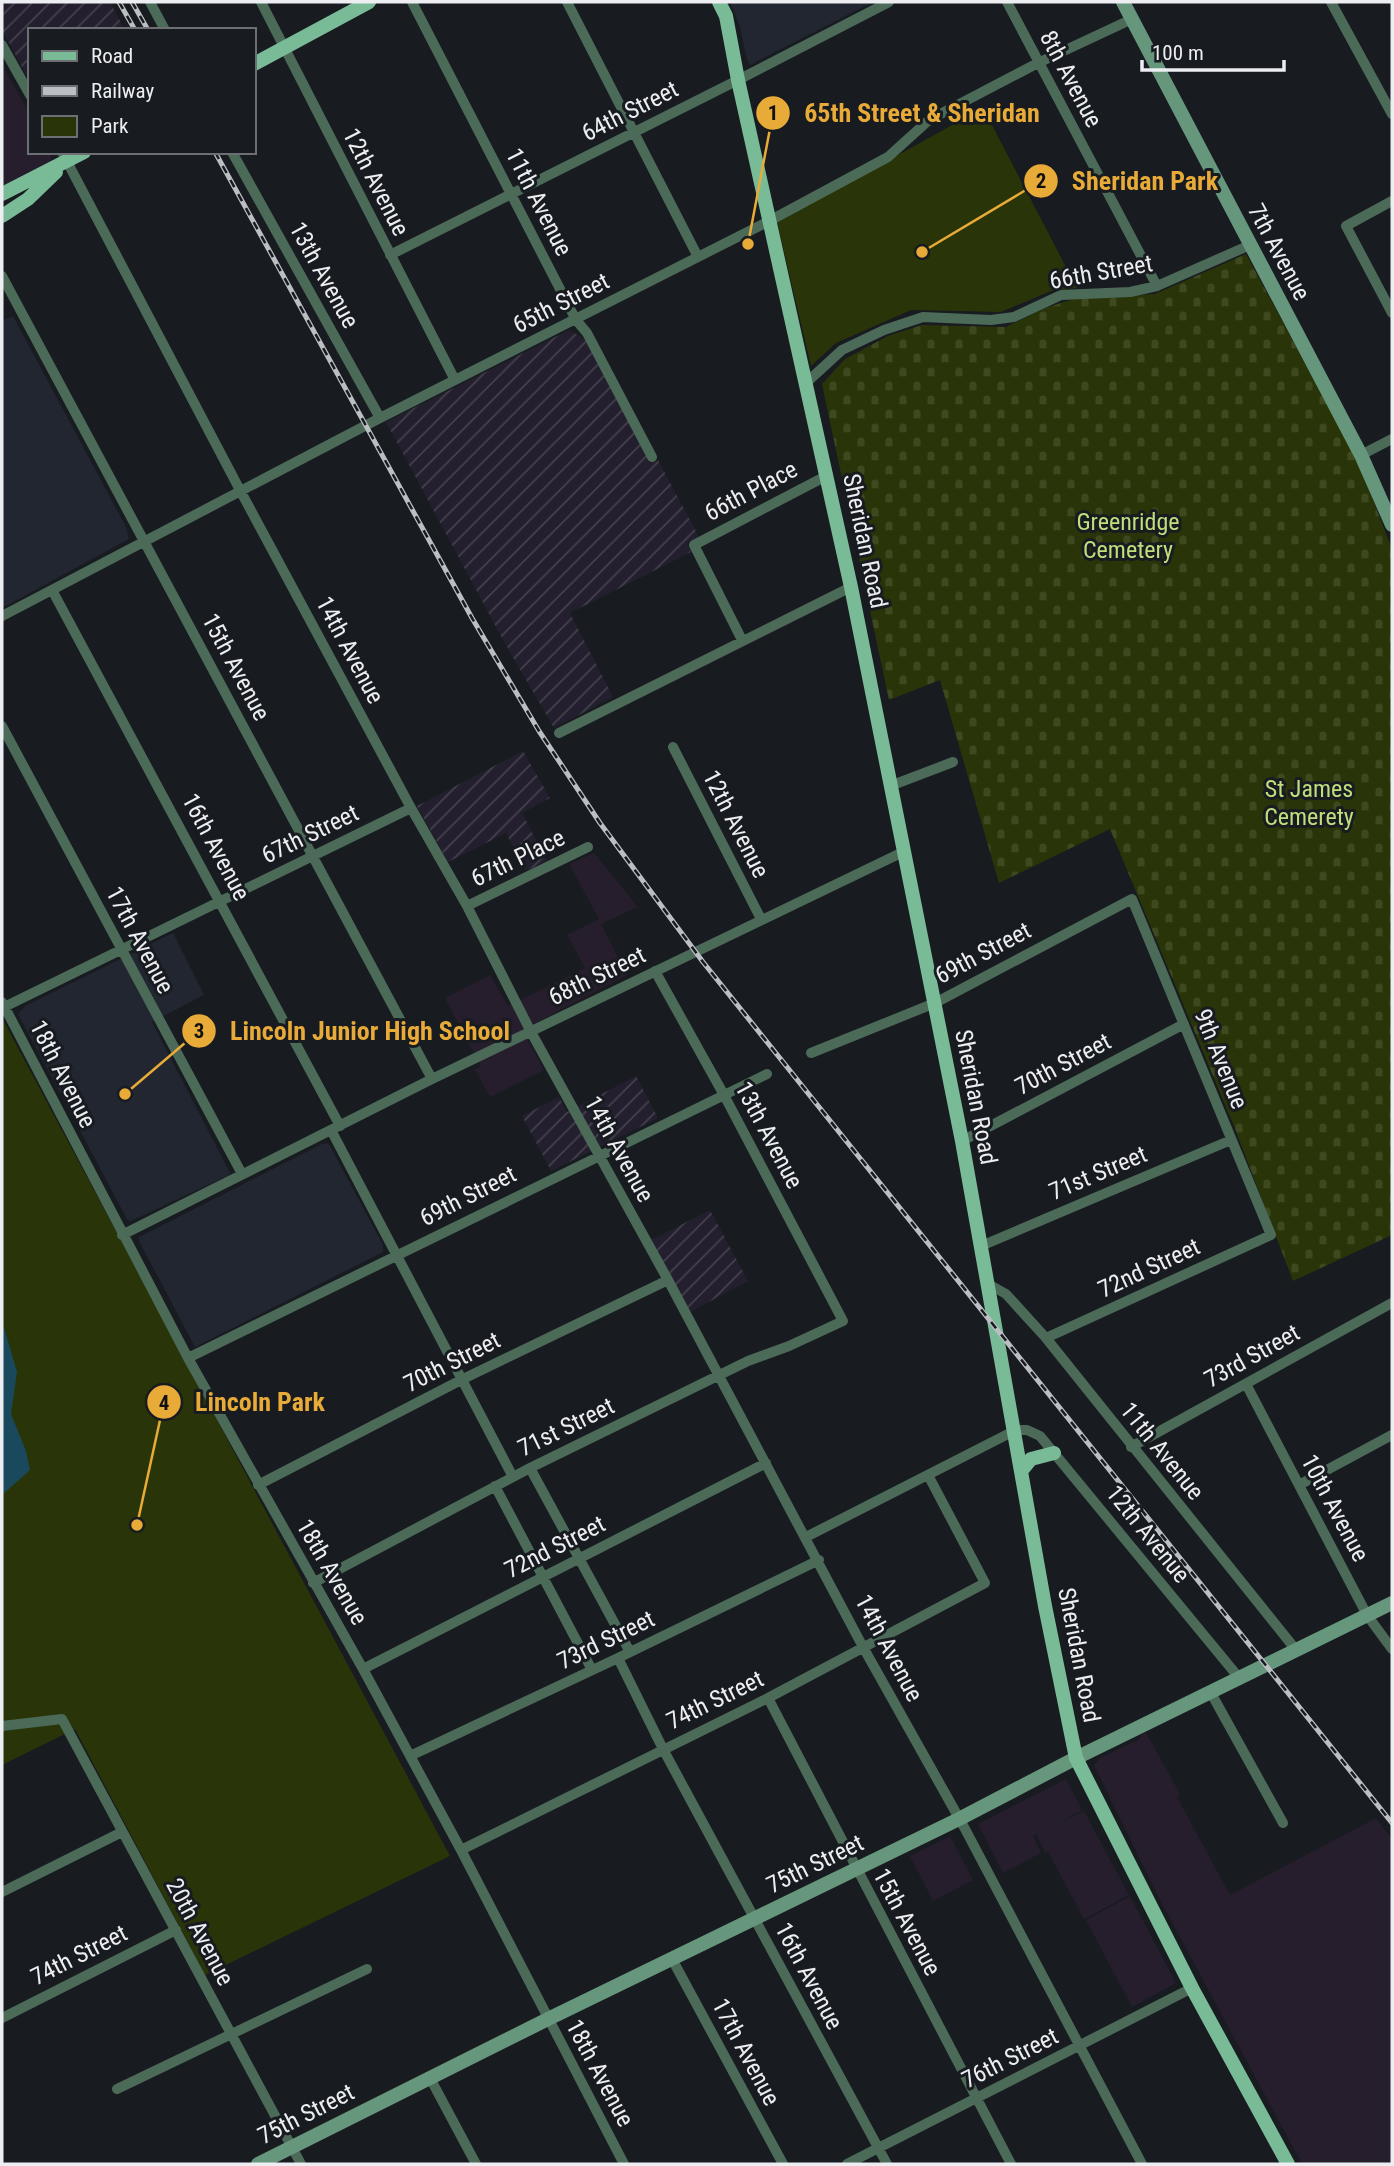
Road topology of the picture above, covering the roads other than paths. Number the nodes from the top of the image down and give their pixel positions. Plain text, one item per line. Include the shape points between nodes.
1 (150, 2) edge
2 (261, 2) edge
3 (369, 2) edge
4 (412, 2) edge
5 (568, 2) edge
6 (719, 2) edge
7 (889, 2) edge
8 (1007, 2) edge
9 (1123, 2) edge
10 (1331, 2) edge
11 (1132, 19) junction
12 (164, 28) edge
13 (2, 45) edge
14 (285, 47) junction
15 (256, 63) edge
16 (1038, 63) junction
17 (738, 80) junction
18 (28, 91) edge
19 (1392, 114) edge
20 (634, 132) junction
21 (233, 154) edge
22 (64, 157) edge
23 (2, 194) edge
24 (512, 194) junction
25 (1392, 201) edge
26 (2, 216) edge
27 (771, 220) junction
28 (1250, 245) junction
29 (390, 255) junction
30 (698, 257) junction
31 (2, 276) edge
32 (1157, 286) junction
33 (1392, 313) edge
34 (576, 320) junction
35 (455, 380) junction
36 (807, 382) junction
37 (380, 418) junction
38 (1392, 439) edge
39 (1361, 455) junction
40 (652, 457) dead end
41 (828, 475) junction
42 (241, 492) junction
43 (1392, 524) edge
44 (145, 543) junction
45 (851, 587) junction
46 (52, 590) junction
47 (2, 616) edge
48 (743, 640) junction
49 (2, 726) edge
50 (559, 733) dead end
51 (673, 747) dead end
52 (953, 762) dead end
53 (890, 786) junction
54 (411, 808) junction
55 (588, 846) dead end
56 (905, 851) junction
57 (312, 856) junction
58 (1132, 899) joint
59 (221, 901) junction
60 (467, 906) junction
61 (761, 919) junction
62 (121, 950) junction
63 (655, 971) junction
64 (934, 1003) junction
65 (3, 1006) edge
66 (1184, 1024) junction
67 (531, 1032) junction
68 (811, 1053) dead end
69 (767, 1074) dead end
70 (432, 1079) junction
71 (724, 1095) junction
72 (335, 1128) junction
73 (1231, 1140) junction
74 (962, 1141) junction
75 (598, 1155) junction
76 (242, 1174) junction
77 (122, 1235) junction
78 (1270, 1235) joint
79 (981, 1245) junction
80 (395, 1256) junction
81 (668, 1280) junction
82 (990, 1285) junction
83 (1392, 1303) edge
84 (843, 1321) joint
85 (1046, 1339) junction
86 (188, 1358) junction
87 (719, 1375) junction
88 (463, 1379) junction
89 (1246, 1384) junction
90 (1016, 1430) junction
91 (1392, 1435) edge
92 (1131, 1447) junction
93 (1055, 1453) junction
94 (766, 1463) junction
95 (530, 1468) junction
96 (1022, 1470) junction
97 (928, 1475) junction
98 (513, 1477) junction
99 (258, 1485) junction
100 (1299, 1485) junction
101 (495, 1486) junction
102 (806, 1537) junction
103 (580, 1558) junction
104 (819, 1560) junction
105 (543, 1577) junction
106 (313, 1583) junction
107 (1392, 1603) edge
108 (1367, 1615) junction
109 (863, 1647) junction
110 (1392, 1649) edge
111 (1296, 1650) junction
112 (630, 1652) junction
113 (618, 1658) junction
114 (363, 1669) junction
115 (592, 1670) junction
116 (1240, 1679) junction
117 (1211, 1693) junction
118 (768, 1698) junction
119 (2, 1726) edge
120 (663, 1749) junction
121 (410, 1756) junction
122 (1076, 1758) junction
123 (959, 1819) junction
124 (1283, 1823) dead end
125 (122, 1832) junction
126 (461, 1850) junction
127 (856, 1870) junction
128 (3, 1888) edge
129 (755, 1919) junction
130 (176, 1930) junction
131 (672, 1959) junction
132 (367, 1969) dead end
133 (1192, 1988) junction
134 (2, 2018) edge
135 (548, 2019) junction
136 (231, 2035) junction
137 (1080, 2046) junction
138 (430, 2078) junction
139 (117, 2089) dead end
140 (976, 2099) junction
141 (292, 2147) junction
142 (878, 2148) junction
143 (258, 2164) edge
144 (301, 2164) edge
145 (476, 2164) edge
146 (624, 2164) edge
147 (783, 2164) edge
148 (847, 2164) edge
149 (887, 2164) edge
150 (1011, 2164) edge
151 (1142, 2164) edge
152 (1287, 2164) edge

1 - 12 street
2 - 14 street, 12th Avenue
3 - 14 main road
4 - 24 street, 11th Avenue
5 - 20 street
6 - 17 main road, Sheridan Road
7 - 17 street, 64th Street
8 - 16 street, 8th Avenue
9 - 11 street, 7th Avenue
10 - 19 street
11 - 16 street, 65th Street
11 - 28 street, 7th Avenue
13 - 18 street
14 - 15 main road
14 - 29 street, 12th Avenue
16 - 27 street, 65th Street via 929,120 888,158
16 - 32 street, 8th Avenue
17 - 20 street, 64th Street
17 - 27 main road, Sheridan Road
20 - 24 street, 64th Street
20 - 30 street
21 - 37 street, 13th Avenue
22 - 23 main road
22 - 26 main road via 29,199
22 - 42 street, 14th Avenue
24 - 29 street, 64th Street
24 - 34 street, 11th Avenue
25 - 33 street via 1346,226
27 - 30 street, 65th Street
27 - 36 main road, Sheridan Road
28 - 32 street, 66th Street
28 - 39 street, 7th Avenue
29 - 35 street, 12th Avenue
30 - 34 street, 65th Street
31 - 44 street, 15th Avenue
32 - 36 street, 66th Street via 1061,295 1013,317 991,320 923,317 842,350
34 - 35 street, 65th Street
34 - 40 street, 11th Avenue
35 - 37 street, 65th Street
36 - 41 main road, Sheridan Road
37 - 42 street, 65th Street
38 - 39 street
39 - 43 street, 7th Avenue
41 - 45 main road, Sheridan Road
41 - 48 street, 66th Place via 694,545
42 - 44 street, 65th Street
42 - 54 street, 14th Avenue
44 - 46 street, 65th Street
44 - 57 street, 15th Avenue
45 - 48 street
45 - 53 main road, Sheridan Road
46 - 47 street, 65th Street
46 - 59 street, 16th Avenue
48 - 50 street
49 - 62 street, 17th Avenue
51 - 61 street, 12th Avenue
52 - 53 street
53 - 56 main road, Sheridan Road
54 - 57 street, 67th Street
54 - 60 street, 14th Avenue
55 - 60 street, 67th Place
56 - 61 street, 68th Street
56 - 64 main road, Sheridan Road
57 - 59 street, 67th Street
57 - 70 street, 15th Avenue
58 - 64 street, 69th Street
58 - 66 street, 9th Avenue
59 - 62 street, 67th Street
59 - 72 street, 16th Avenue
60 - 67 street, 14th Avenue
61 - 63 street, 68th Street
62 - 65 street, 67th Street
62 - 76 street, 17th Avenue
63 - 67 street, 68th Street
63 - 71 street, 13th Avenue
64 - 68 street, 69th Street
64 - 74 main road, Sheridan Road
65 - 77 street, 18th Avenue
66 - 73 street, 9th Avenue
66 - 74 street, 70th Street
67 - 70 street, 68th Street
67 - 75 street, 14th Avenue
69 - 71 street, 69th Street
70 - 72 street, 68th Street
71 - 75 street, 69th Street
71 - 84 street, 13th Avenue
72 - 76 street, 68th Street
72 - 80 street, 16th Avenue
73 - 78 street, 9th Avenue
73 - 79 street, 71st Street
74 - 79 main road, Sheridan Road
75 - 80 street, 69th Street
75 - 81 street, 14th Avenue
76 - 77 street, 68th Street
77 - 86 street, 18th Avenue
78 - 85 street, 72nd Street
79 - 82 main road, Sheridan Road
80 - 86 street, 69th Street
80 - 88 street, 16th Avenue
81 - 87 street, 14th Avenue
81 - 88 street, 70th Street
82 - 85 street, 11th Avenue via 1006,1294
82 - 90 main road, Sheridan Road
83 - 89 street, 73rd Street
84 - 87 street, 71st Street
85 - 92 street, 11th Avenue
86 - 99 street, 18th Avenue
87 - 94 street, 14th Avenue
87 - 95 street, 71st Street
88 - 98 street, 16th Avenue
88 - 99 street, 70th Street
89 - 92 street, 73rd Street
89 - 100 street, 10th Avenue
90 - 93 street, 12th Avenue via 1040,1436
90 - 96 main road, Sheridan Road
90 - 97 street
91 - 100 street
92 - 111 street, 11th Avenue
93 - 96 main road via 1031,1459
93 - 116 street, 12th Avenue
94 - 102 street, 14th Avenue
94 - 103 street, 72nd Street
95 - 98 street, 71st Street
95 - 103 street
96 - 122 main road, Sheridan Road
97 - 102 street
97 - 109 street, 74th Street via 985,1583
98 - 101 street, 71st Street
99 - 106 street, 18th Avenue
100 - 108 street, 10th Avenue
101 - 105 street
101 - 106 street, 71st Street
102 - 104 street, 14th Avenue
103 - 105 street, 72nd Street
103 - 112 street
104 - 109 street, 14th Avenue
104 - 112 street, 73rd Street
105 - 114 street, 72nd Street
105 - 115 street
106 - 114 street, 18th Avenue
107 - 108 street, 75th Street
108 - 110 street, 10th Avenue
108 - 111 street, 75th Street
109 - 118 street, 74th Street
109 - 123 street, 14th Avenue
111 - 116 street, 75th Street
112 - 113 street, 73rd Street
113 - 115 street, 73rd Street
113 - 120 street, 16th Avenue
114 - 121 street, 18th Avenue
115 - 121 street, 73rd Street
116 - 117 street, 75th Street
117 - 122 street, 75th Street
117 - 124 street
118 - 120 street, 74th Street
118 - 127 street, 15th Avenue
119 - 125 street, 20th Avenue via 62,1719
120 - 126 street, 74th Street
120 - 129 street, 16th Avenue
121 - 126 street, 18th Avenue
122 - 123 street, 75th Street
122 - 133 main road, Sheridan Road
123 - 127 street, 75th Street
123 - 137 street, 14th Avenue
125 - 128 street
125 - 130 street, 20th Avenue
126 - 135 street, 18th Avenue
127 - 129 street, 75th Street
127 - 140 street, 15th Avenue
129 - 131 street, 75th Street
129 - 142 street, 16th Avenue
130 - 134 street, 74th Street
130 - 136 street, 20th Avenue
131 - 135 street, 75th Street
131 - 147 street, 17th Avenue
132 - 136 street
133 - 137 street, 76th Street
133 - 152 main road, Sheridan Road
135 - 138 street, 75th Street
135 - 146 street, 18th Avenue
136 - 139 street
136 - 141 street, 20th Avenue
137 - 140 street, 76th Street
137 - 151 street, 14th Avenue
138 - 141 street, 75th Street
138 - 145 street
140 - 142 street, 76th Street
140 - 150 street, 15th Avenue
141 - 143 street, 75th Street
141 - 144 street, 20th Avenue
142 - 148 street, 76th Street
142 - 149 street, 16th Avenue

